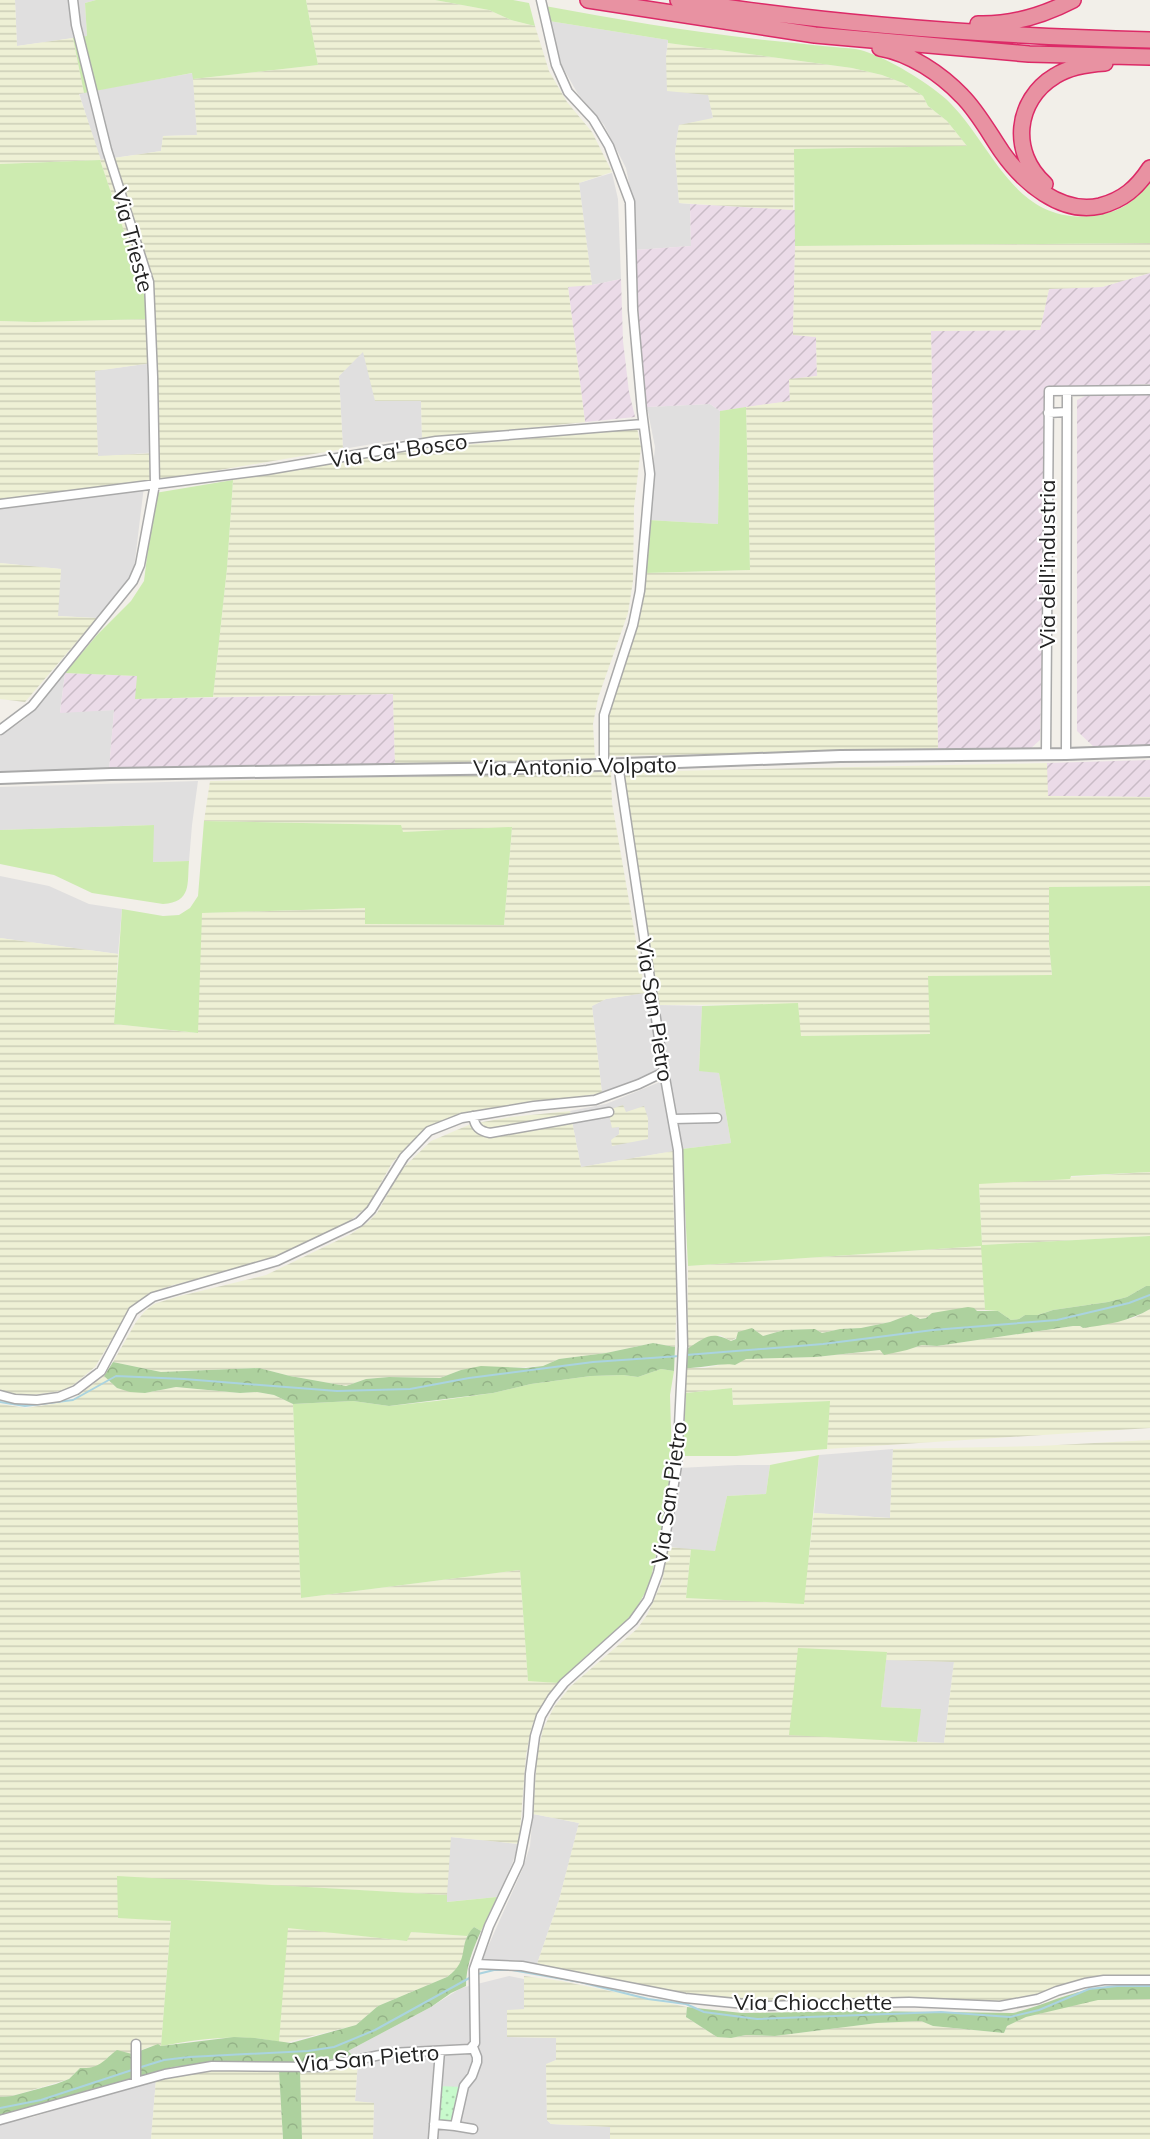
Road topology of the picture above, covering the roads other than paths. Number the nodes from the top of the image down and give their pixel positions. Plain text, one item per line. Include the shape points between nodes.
1 (73, 0) edge
2 (541, 0) edge
3 (588, 0) edge
4 (678, 0) edge
5 (1073, 0) edge
6 (810, 18) junction
7 (815, 35) junction
8 (1150, 40) edge
9 (1150, 57) edge
10 (1150, 154) edge
11 (1150, 168) edge
12 (1150, 390) edge
13 (1067, 392) junction
14 (1067, 412) junction
15 (1048, 413) junction
16 (643, 424) junction
17 (154, 484) junction
18 (0, 504) edge
19 (0, 730) edge
20 (1150, 751) edge
21 (1046, 754) junction
22 (1066, 754) junction
23 (618, 764) junction
24 (604, 765) junction
25 (0, 778) edge
26 (664, 1072) junction
27 (609, 1112) dead end
28 (473, 1116) junction
29 (673, 1119) junction
30 (715, 1119) dead end
31 (0, 1395) edge
32 (475, 1966) junction
33 (1150, 1980) edge
34 (136, 2044) dead end
35 (473, 2047) junction
36 (440, 2051) junction
37 (136, 2078) junction
38 (0, 2120) edge
39 (434, 2124) junction
40 (454, 2126) junction
41 (473, 2129) dead end
42 (433, 2139) edge

1 - 17 street, Via Trieste via 107,150 149,282
2 - 16 street via 556,64 568,92 593,119 609,146 630,202 633,310
3 - 7 highway
4 - 6 highway
5 - 6 highway via 1049,11 992,24
6 - 8 highway via 960,32
7 - 9 highway via 1029,54
7 - 11 highway via 887,49 911,58 935,74 962,95 1025,178 1067,204 1093,207 1118,200 1140,183
9 - 10 highway via 1090,65 1056,75 1031,98 1021,131 1023,150 1035,175 1071,199 1101,198 1120,190 1136,177
12 - 13 street, Via dell'industria
13 - 14 street, Via dell'industria
13 - 15 street, Via dell'industria via 1049,391
14 - 15 street
14 - 22 street, Via dell'industria
15 - 21 street, Via dell'industria
16 - 17 street, Via Ca' Bosco via 436,441 267,470
16 - 24 street via 650,474 640,591 604,715
17 - 18 street
17 - 19 street, Via Trieste via 140,566 133,581 32,706
20 - 22 street, Via Antonio Volpato
21 - 22 street, Via Antonio Volpato
21 - 23 street, Via Antonio Volpato
23 - 24 street, Via Antonio Volpato
23 - 26 street, Via San Pietro
24 - 25 street, Via Antonio Volpato
26 - 28 street via 595,1100
26 - 29 street, Via San Pietro
27 - 28 street via 490,1133 475,1125
28 - 31 street via 429,1131 404,1157 372,1210 359,1222 277,1261 153,1297 133,1311 102,1371 76,1390 37,1400
29 - 30 street
29 - 32 street, Via San Pietro via 678,1150 683,1346 677,1465 658,1573 648,1600 633,1621 564,1683 541,1716 519,1863
32 - 33 street, Via Chiocchette via 522,1966 685,1998 765,2006 909,2002 999,2006 1038,1999 1085,1983
32 - 35 street, Via San Pietro
34 - 37 street
35 - 36 street, Via San Pietro
35 - 40 street via 477,2062 464,2086
36 - 37 street, Via San Pietro via 390,2053 322,2067 212,2066
36 - 39 street
37 - 38 street, Via San Pietro
39 - 40 street
39 - 42 street
40 - 41 street

